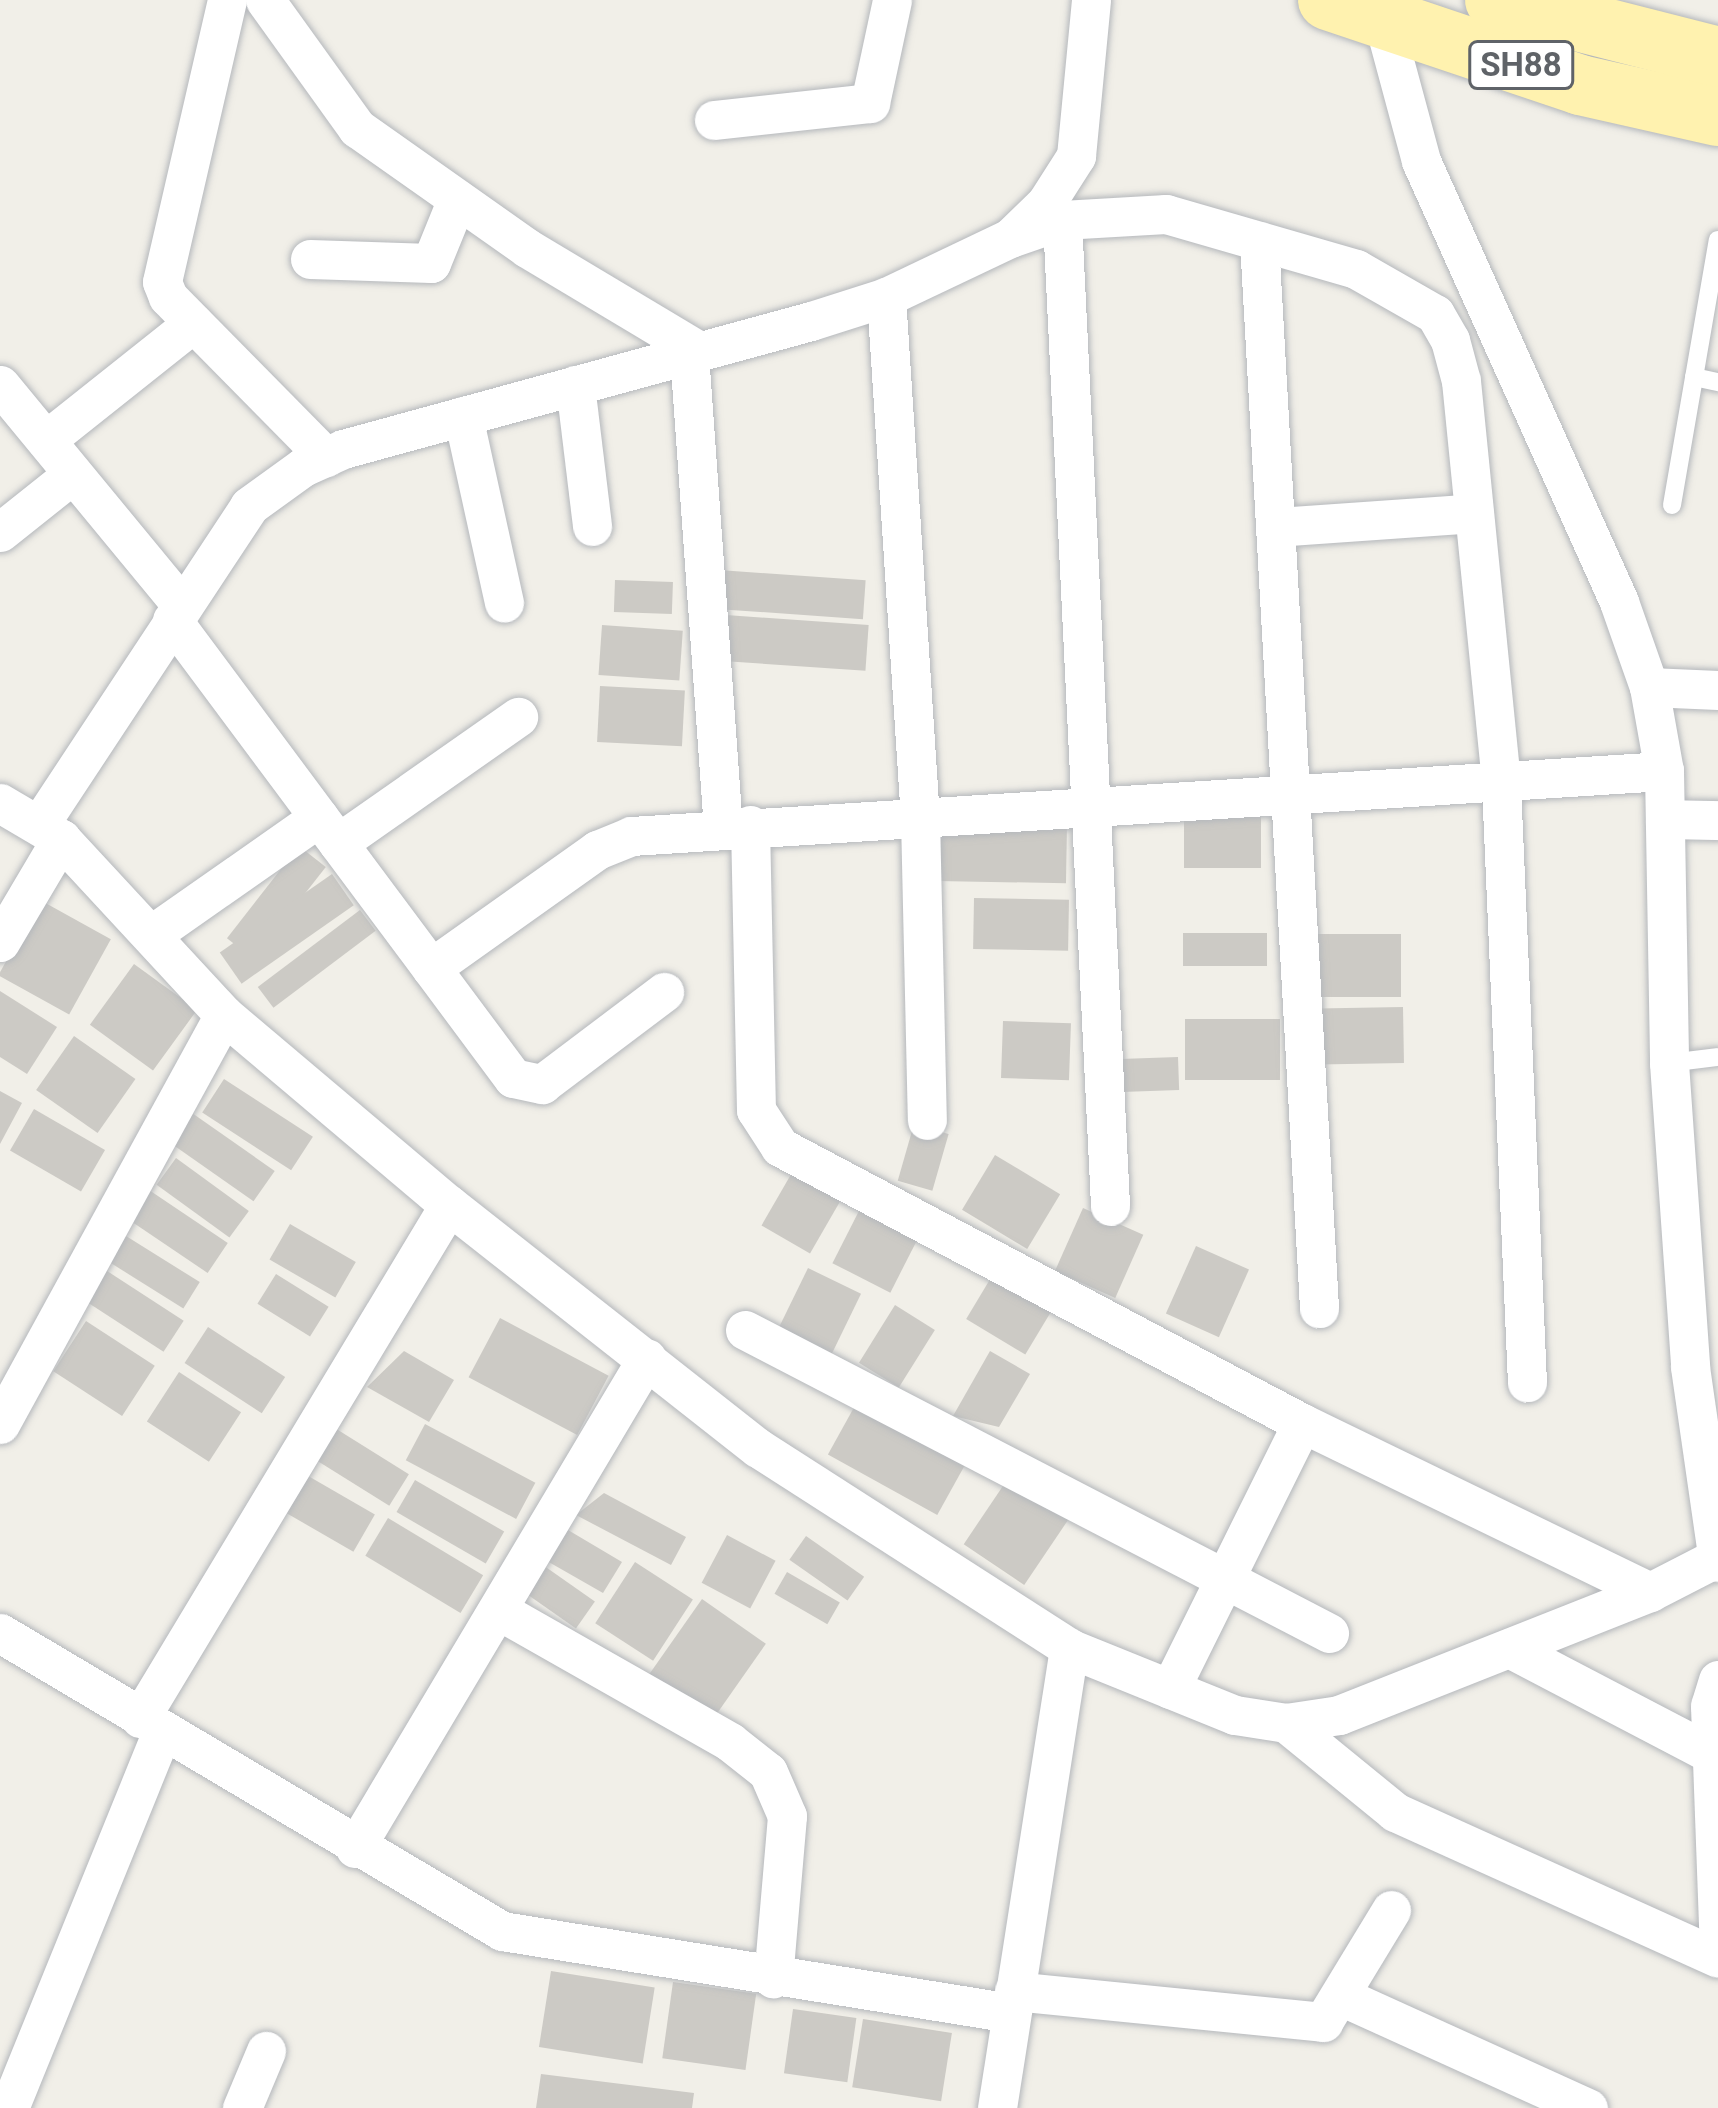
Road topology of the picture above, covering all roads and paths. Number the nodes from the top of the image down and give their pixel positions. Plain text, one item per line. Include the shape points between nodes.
1 (226, 0) edge
2 (265, 0) edge
3 (892, 0) edge
4 (1090, 0) edge
5 (1495, 0) edge
6 (1363, 7) edge
7 (1589, 14) edge
8 (1718, 57) edge
9 (1718, 116) edge
10 (714, 119) dead end
11 (457, 200) junction
12 (1063, 220) junction
13 (1010, 238) junction
14 (1718, 240) edge
15 (1259, 241) junction
16 (310, 259) dead end
17 (1715, 275) edge
18 (886, 296) junction
19 (193, 323) junction
20 (694, 352) junction
21 (1694, 377) junction
22 (1718, 382) edge
23 (0, 385) edge
24 (575, 385) junction
25 (463, 416) junction
26 (46, 440) junction
27 (326, 457) junction
28 (73, 473) junction
29 (1672, 505) dead end
30 (1474, 513) junction
31 (592, 526) dead end
32 (1276, 526) junction
33 (0, 532) edge
34 (504, 603) dead end
35 (177, 613) junction
36 (1649, 687) junction
37 (1718, 691) edge
38 (518, 717) dead end
39 (1664, 771) junction
40 (1501, 785) junction
41 (1292, 800) junction
42 (0, 803) edge
43 (1088, 810) junction
44 (920, 818) junction
45 (1666, 819) junction
46 (1718, 820) edge
47 (736, 826) junction
48 (51, 830) junction
49 (328, 830) junction
50 (155, 932) junction
51 (0, 942) edge
52 (431, 968) junction
53 (664, 992) dead end
54 (224, 1015) junction
55 (1718, 1057) edge
56 (1669, 1063) junction
57 (927, 1120) dead end
58 (449, 1205) junction
59 (1109, 1206) dead end
60 (1319, 1309) dead end
61 (745, 1330) dead end
62 (647, 1358) junction
63 (1704, 1366) edge
64 (1527, 1382) dead end
65 (1302, 1423) junction
66 (0, 1424) edge
67 (1718, 1559) edge
68 (1220, 1577) junction
69 (1650, 1592) junction
70 (498, 1610) junction
71 (0, 1633) edge
72 (1329, 1634) dead end
73 (1069, 1648) junction
74 (1509, 1648) junction
75 (1718, 1680) edge
76 (1171, 1689) junction
77 (1286, 1723) junction
78 (151, 1725) junction
79 (1712, 1754) junction
80 (355, 1848) junction
81 (1391, 1910) dead end
82 (1718, 1927) edge
83 (1718, 1958) edge
84 (773, 1978) junction
85 (1343, 1997) junction
86 (1012, 2002) junction
87 (266, 2051) dead end
88 (9, 2108) edge
89 (242, 2108) edge
90 (997, 2108) edge
91 (1588, 2108) edge

1 - 19 street via 164,266 168,297
2 - 11 street via 357,128
3 - 10 street via 870,103
4 - 13 street via 1076,155 1046,203
5 - 7 main road, SH88
6 - 9 main road, SH88 via 1580,85
6 - 36 street via 1421,161 1619,602
7 - 8 main road, SH88
11 - 16 street via 431,263
11 - 20 street
12 - 13 street
12 - 15 street via 1166,214
12 - 43 street
13 - 18 street
14 - 17 lane
15 - 30 street via 1355,269 1435,314 1461,381
15 - 32 street
17 - 21 lane
18 - 20 street
18 - 44 street
19 - 26 street
19 - 27 street
20 - 24 street
20 - 47 street
21 - 22 lane
21 - 29 lane
23 - 26 street
24 - 25 street
24 - 31 street
25 - 27 street
25 - 34 street
26 - 28 street
27 - 35 street via 249,506
28 - 33 street
28 - 35 street
30 - 32 street
30 - 40 street
32 - 41 street
35 - 48 street
35 - 49 street
36 - 37 street
36 - 39 street
38 - 49 street
39 - 40 street
39 - 45 street
40 - 41 street
40 - 64 street
41 - 43 street
41 - 60 street
42 - 48 street
43 - 44 street
43 - 59 street
44 - 47 street
44 - 57 street
45 - 46 street
45 - 56 street
47 - 52 street via 613,840
47 - 65 street via 756,1110 766,1135
48 - 50 street
48 - 51 street
49 - 50 street
49 - 52 street
50 - 54 street
52 - 53 street via 526,1087 542,1084
54 - 58 street
54 - 66 street
55 - 56 lane
56 - 63 street
58 - 62 street
58 - 78 street
61 - 68 street
62 - 70 street
62 - 73 street via 758,1448
63 - 67 street
65 - 68 street
65 - 69 street
67 - 69 street
68 - 72 street
68 - 76 street
69 - 74 street
70 - 80 street
70 - 84 street via 730,1742 768,1772 787,1816
71 - 78 street
73 - 76 street
73 - 86 street
74 - 77 street via 1340,1715
74 - 79 street
75 - 79 street
76 - 77 street via 1235,1715
77 - 83 street via 1428,1830
78 - 80 street
78 - 88 street
79 - 82 street
80 - 84 street via 502,1931
81 - 85 street
84 - 86 street
85 - 86 street via 1323,2022 1300,2025
85 - 91 street
86 - 90 street
87 - 89 street

